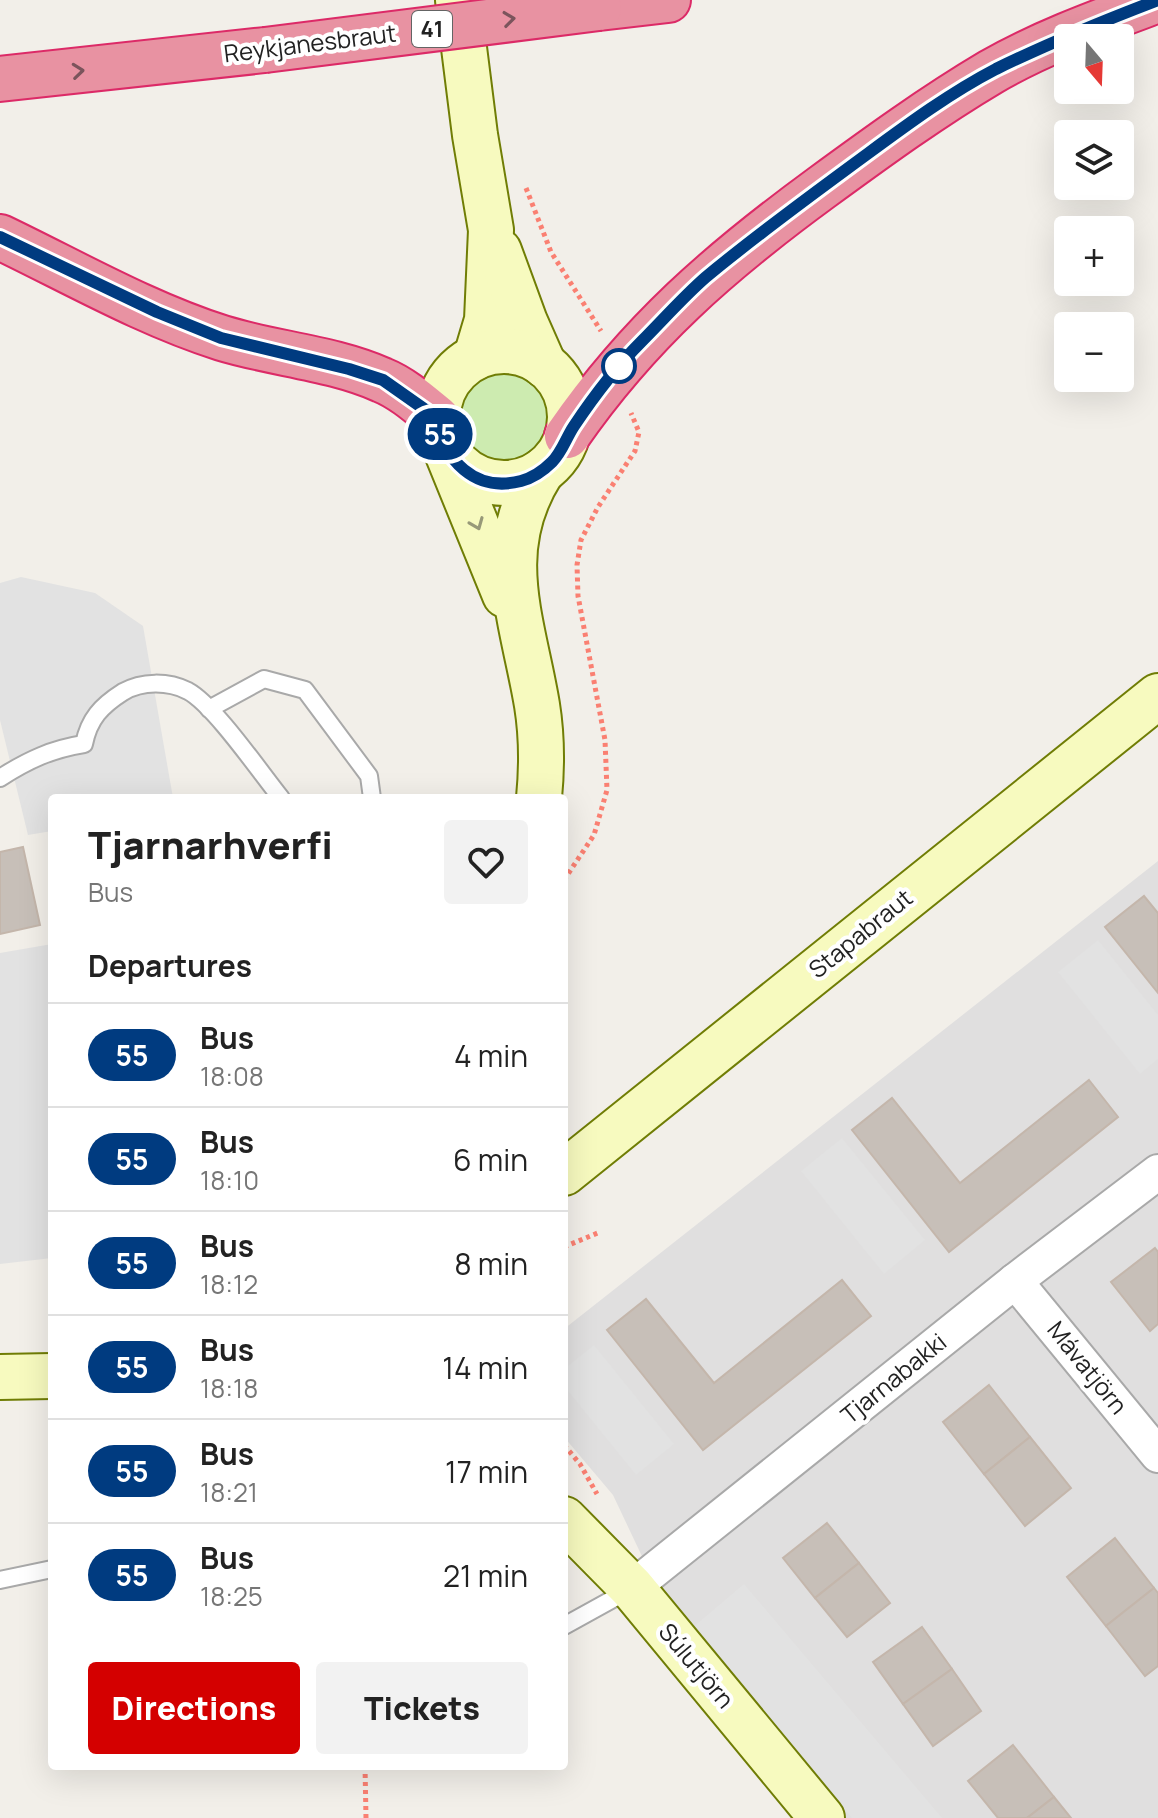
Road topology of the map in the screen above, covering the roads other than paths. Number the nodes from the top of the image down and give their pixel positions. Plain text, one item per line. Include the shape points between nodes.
1 (458, 0) edge
2 (668, 0) edge
3 (1158, 0) edge
4 (0, 79) edge
5 (491, 230) junction
6 (0, 237) edge
7 (476, 357) junction
8 (544, 365) junction
9 (442, 435) junction
10 (567, 436) junction
11 (542, 471) junction
12 (520, 630) junction
13 (1158, 696) edge
14 (209, 709) junction
15 (0, 778) edge
16 (278, 794) edge
17 (371, 794) edge
18 (539, 794) edge
19 (568, 1170) edge
20 (1158, 1172) edge
21 (1015, 1281) junction
22 (48, 1376) edge
23 (0, 1377) edge
24 (1158, 1455) edge
25 (568, 1523) edge
26 (48, 1570) edge
27 (0, 1580) edge
28 (632, 1588) junction
29 (568, 1624) edge
30 (822, 1818) edge

1 - 5 street
4 -> 2 highway, Reykjanesbraut / 41, bridge
3 - 10 highway via 994,70 898,131 777,220 704,279 628,356
5 - 7 street via 487,320
5 - 8 street
6 - 9 highway via 221,338 383,380
7 - 8 street via 511,351
7 - 9 street via 460,367 440,399
8 - 10 street via 567,397
9 - 11 street via 461,468 480,479 523,481
9 -> 12 street
10 - 11 street via 562,450
11 - 12 street via 520,512 515,536
12 - 18 street via 537,706
13 - 19 street, Stapabraut
14 - 15 lane via 176,686 160,683 129,689 102,706 84,744 30,759
14 - 16 lane
14 - 17 lane via 264,679 305,690 369,776
20 - 21 street, Tjarnabakki
21 - 24 street, Mávatjörn
21 - 28 street, Tjarnabakki
22 - 23 street
25 - 28 street, Súlutjörn
26 - 27 lane
28 - 29 lane
28 - 30 street, Súlutjörn

